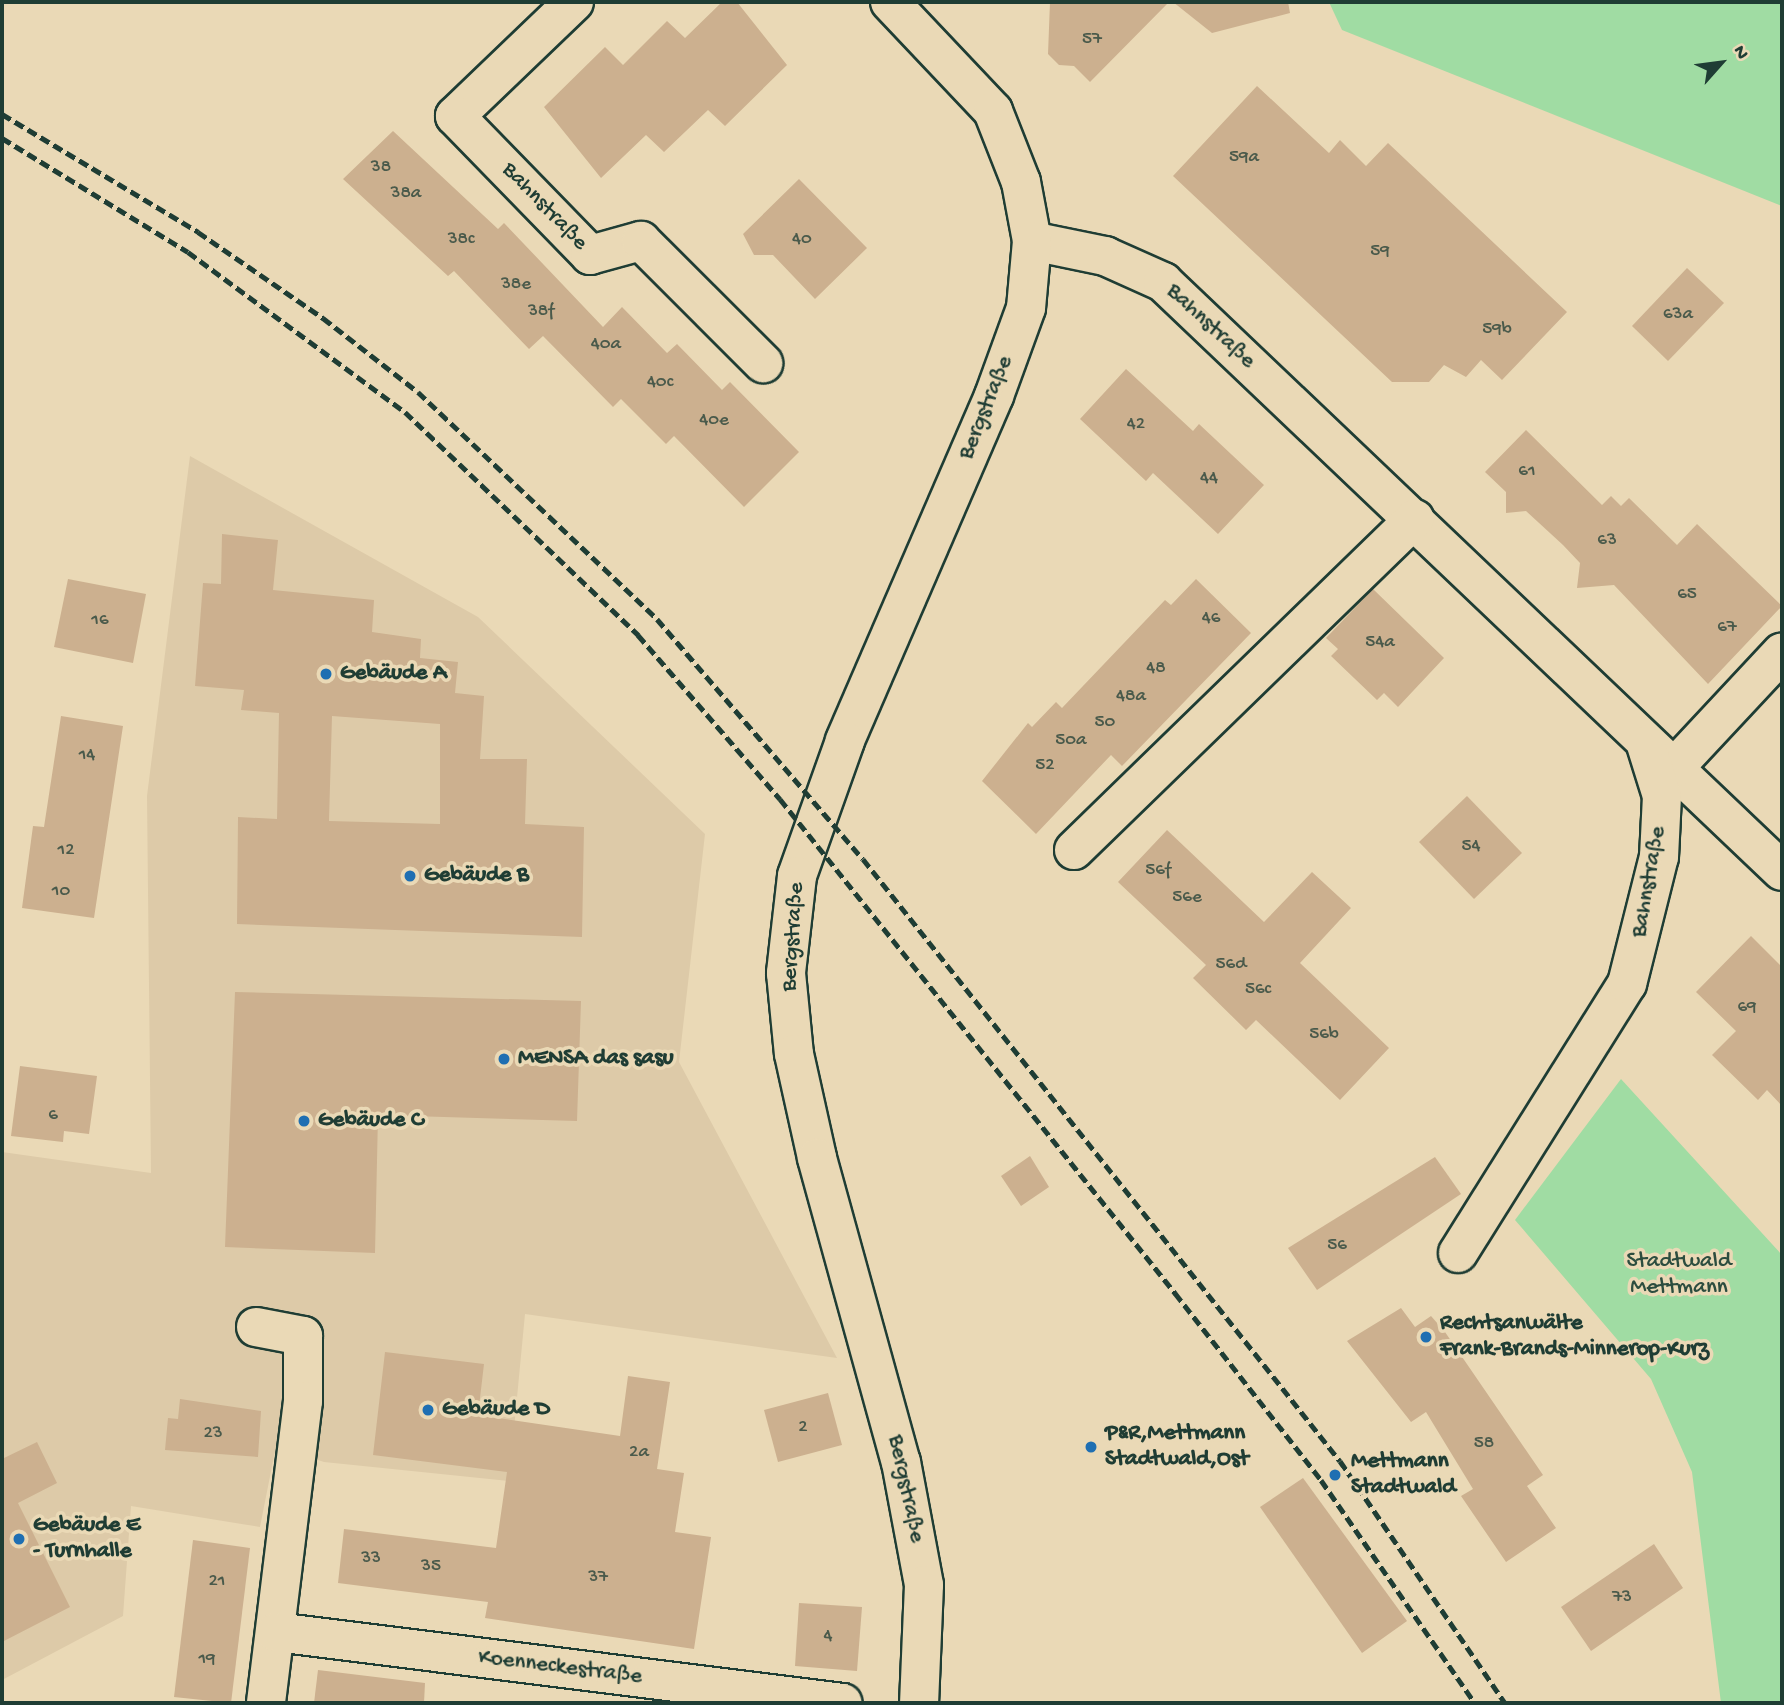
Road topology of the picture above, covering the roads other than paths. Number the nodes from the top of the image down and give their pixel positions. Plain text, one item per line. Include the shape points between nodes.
1 (574, 2) edge
2 (890, 2) edge
3 (1031, 241) junction
4 (763, 363) dead end
5 (1414, 519) junction
6 (1782, 652) edge
7 (1643, 740) junction
8 (1674, 768) junction
9 (1074, 850) dead end
10 (1782, 871) edge
11 (1458, 1254) dead end
12 (256, 1327) dead end
13 (276, 1632) junction
14 (266, 1703) edge
15 (844, 1703) edge
16 (919, 1703) edge

1 - 4 street, Bahnstraße via 455,116 590,255 641,241
2 - 3 street via 993,111 1021,182
3 - 5 street, Bahnstraße via 1105,256 1163,282
3 - 16 street, Bergstraße via 1026,308 994,397 845,741 797,876 786,973 808,1119 901,1462 922,1572
5 - 7 street, Bahnstraße
5 - 9 street
6 - 8 street
7 - 8 street
7 - 11 street, Bahnstraße via 1659,783 1661,825 1648,917 1627,984
8 - 10 street
12 - 13 street via 303,1336 303,1401
13 - 14 street
13 - 15 street, Koenneckestraße

